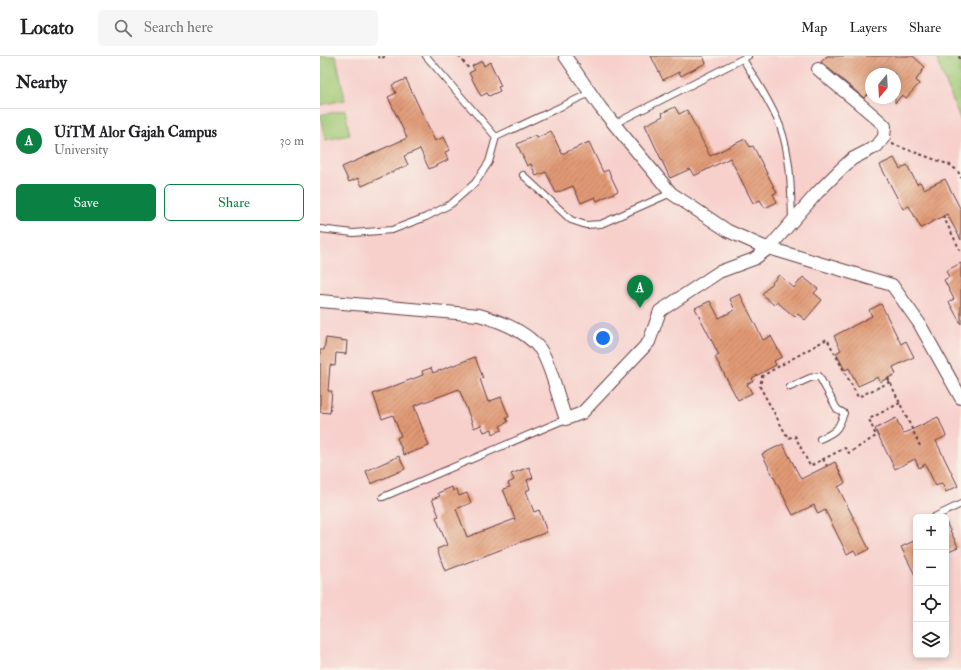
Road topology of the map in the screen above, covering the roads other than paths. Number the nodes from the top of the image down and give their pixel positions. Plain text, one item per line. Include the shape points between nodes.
1 (426, 56) edge
2 (565, 56) edge
3 (745, 57) edge
4 (818, 69) dead end
5 (590, 93) junction
6 (614, 124) junction
7 (496, 137) junction
8 (523, 175) dead end
9 (671, 193) junction
10 (792, 222) junction
11 (320, 229) edge
12 (770, 248) junction
13 (320, 302) edge
14 (790, 387) dead end
15 (961, 398) edge
16 (566, 419) junction
17 (820, 439) dead end
18 (383, 497) dead end
19 (961, 504) edge
20 (940, 514) edge

1 - 7 lane
2 - 5 street
3 - 6 lane
3 - 10 lane via 780,127 791,176
4 - 10 street via 843,93 885,126 884,137 877,146 852,159 841,169
5 - 6 street
5 - 7 lane
6 - 9 street
7 - 11 lane via 489,162 475,183 450,204 426,217 392,230 353,233
8 - 9 lane via 571,220 586,225 601,224
9 - 12 street via 728,231
10 - 12 street
12 - 15 street via 892,285 919,323
12 - 16 street via 754,259 719,272 660,311 649,342 582,412
13 - 16 street via 479,315 517,330 540,350
14 - 17 lane via 819,376 836,409 844,413 834,433
16 - 18 lane
19 - 20 lane

